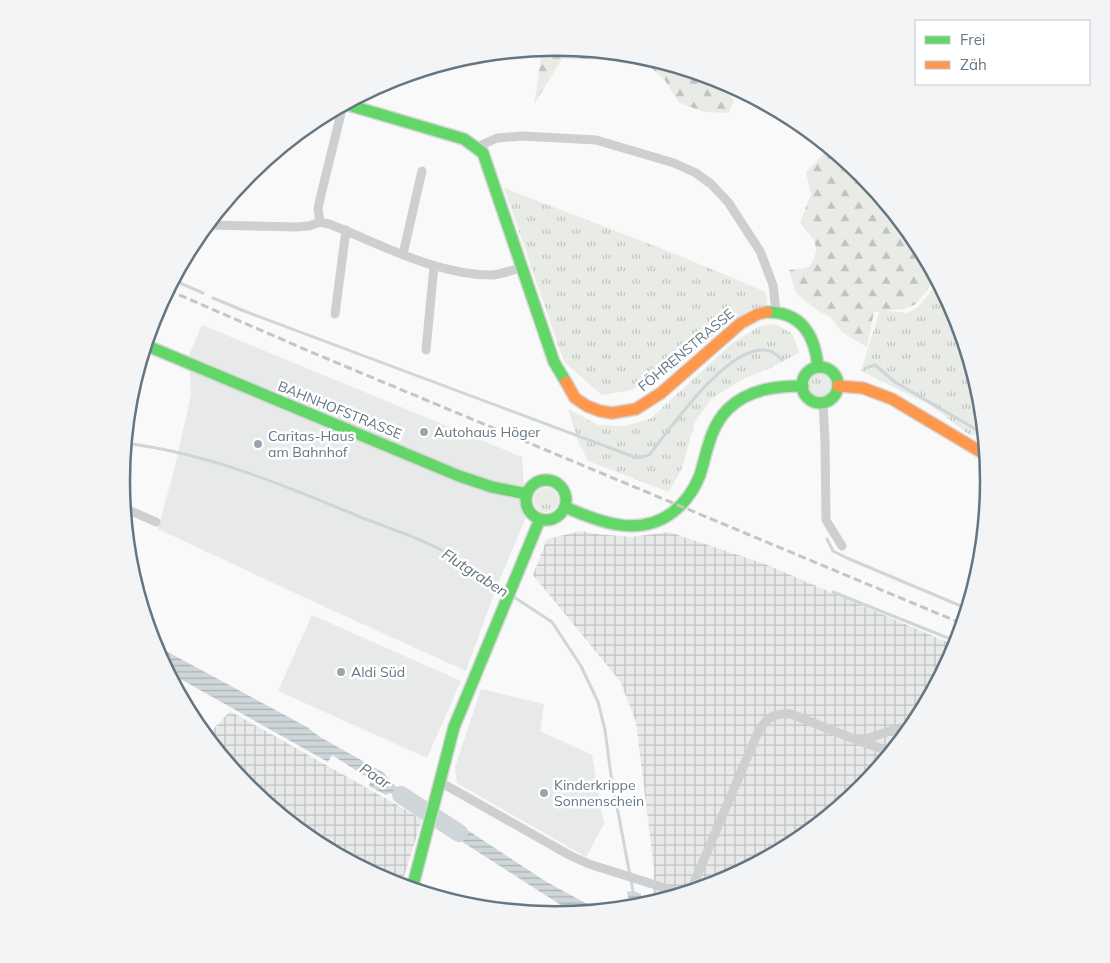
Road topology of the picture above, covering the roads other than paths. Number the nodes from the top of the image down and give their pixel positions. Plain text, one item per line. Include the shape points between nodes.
1 (353, 107) edge
2 (342, 113) edge
3 (477, 147) junction
4 (422, 172) dead end
5 (320, 222) junction
6 (216, 225) edge
7 (346, 230) junction
8 (403, 254) junction
9 (434, 266) junction
10 (522, 267) junction
11 (776, 311) junction
12 (335, 314) dead end
13 (151, 348) edge
14 (426, 350) dead end
15 (818, 368) junction
16 (802, 386) junction
17 (838, 386) junction
18 (823, 403) junction
19 (979, 450) edge
20 (527, 494) junction
21 (565, 507) junction
22 (131, 511) edge
23 (540, 519) junction
24 (156, 522) dead end
25 (842, 546) dead end
26 (901, 728) edge
27 (859, 741) junction
28 (885, 750) edge
29 (440, 782) junction
30 (414, 882) edge
31 (694, 883) edge
32 (672, 890) edge

1 - 3 street via 456,137
2 - 5 street via 320,199
3 - 10 street, FÖHRENSTRASSE via 486,162
3 - 11 street via 497,138 522,136 596,140 674,163 696,173 728,202 760,251 774,285
4 - 8 street
5 - 6 street via 309,226
5 - 7 street
7 - 8 street
7 - 12 street
8 - 9 street
9 - 10 street via 495,275
9 - 14 street
10 - 11 street, FÖHRENSTRASSE via 554,362 575,398 600,411 612,413 636,409 661,393 741,323 753,315
11 - 15 street via 805,327 816,351
13 - 20 street, BAHNHOFSTRASSE via 459,476
15 - 16 street via 806,374
15 - 17 street via 831,371
16 - 18 street via 806,396
16 - 21 street via 760,390 744,396 727,410 705,450 696,485 674,512 661,520 627,527
17 - 18 street via 834,397
17 - 19 street via 863,388 892,398
18 - 25 street via 826,520
20 - 21 street via 541,480 555,482 564,491
20 - 23 street via 528,507
21 - 23 street via 554,519
22 - 24 street
23 - 29 street via 454,727
26 - 27 street
27 - 28 street
27 - 31 street via 791,714 782,713 766,720
29 - 30 street
29 - 32 street via 551,846 589,864

